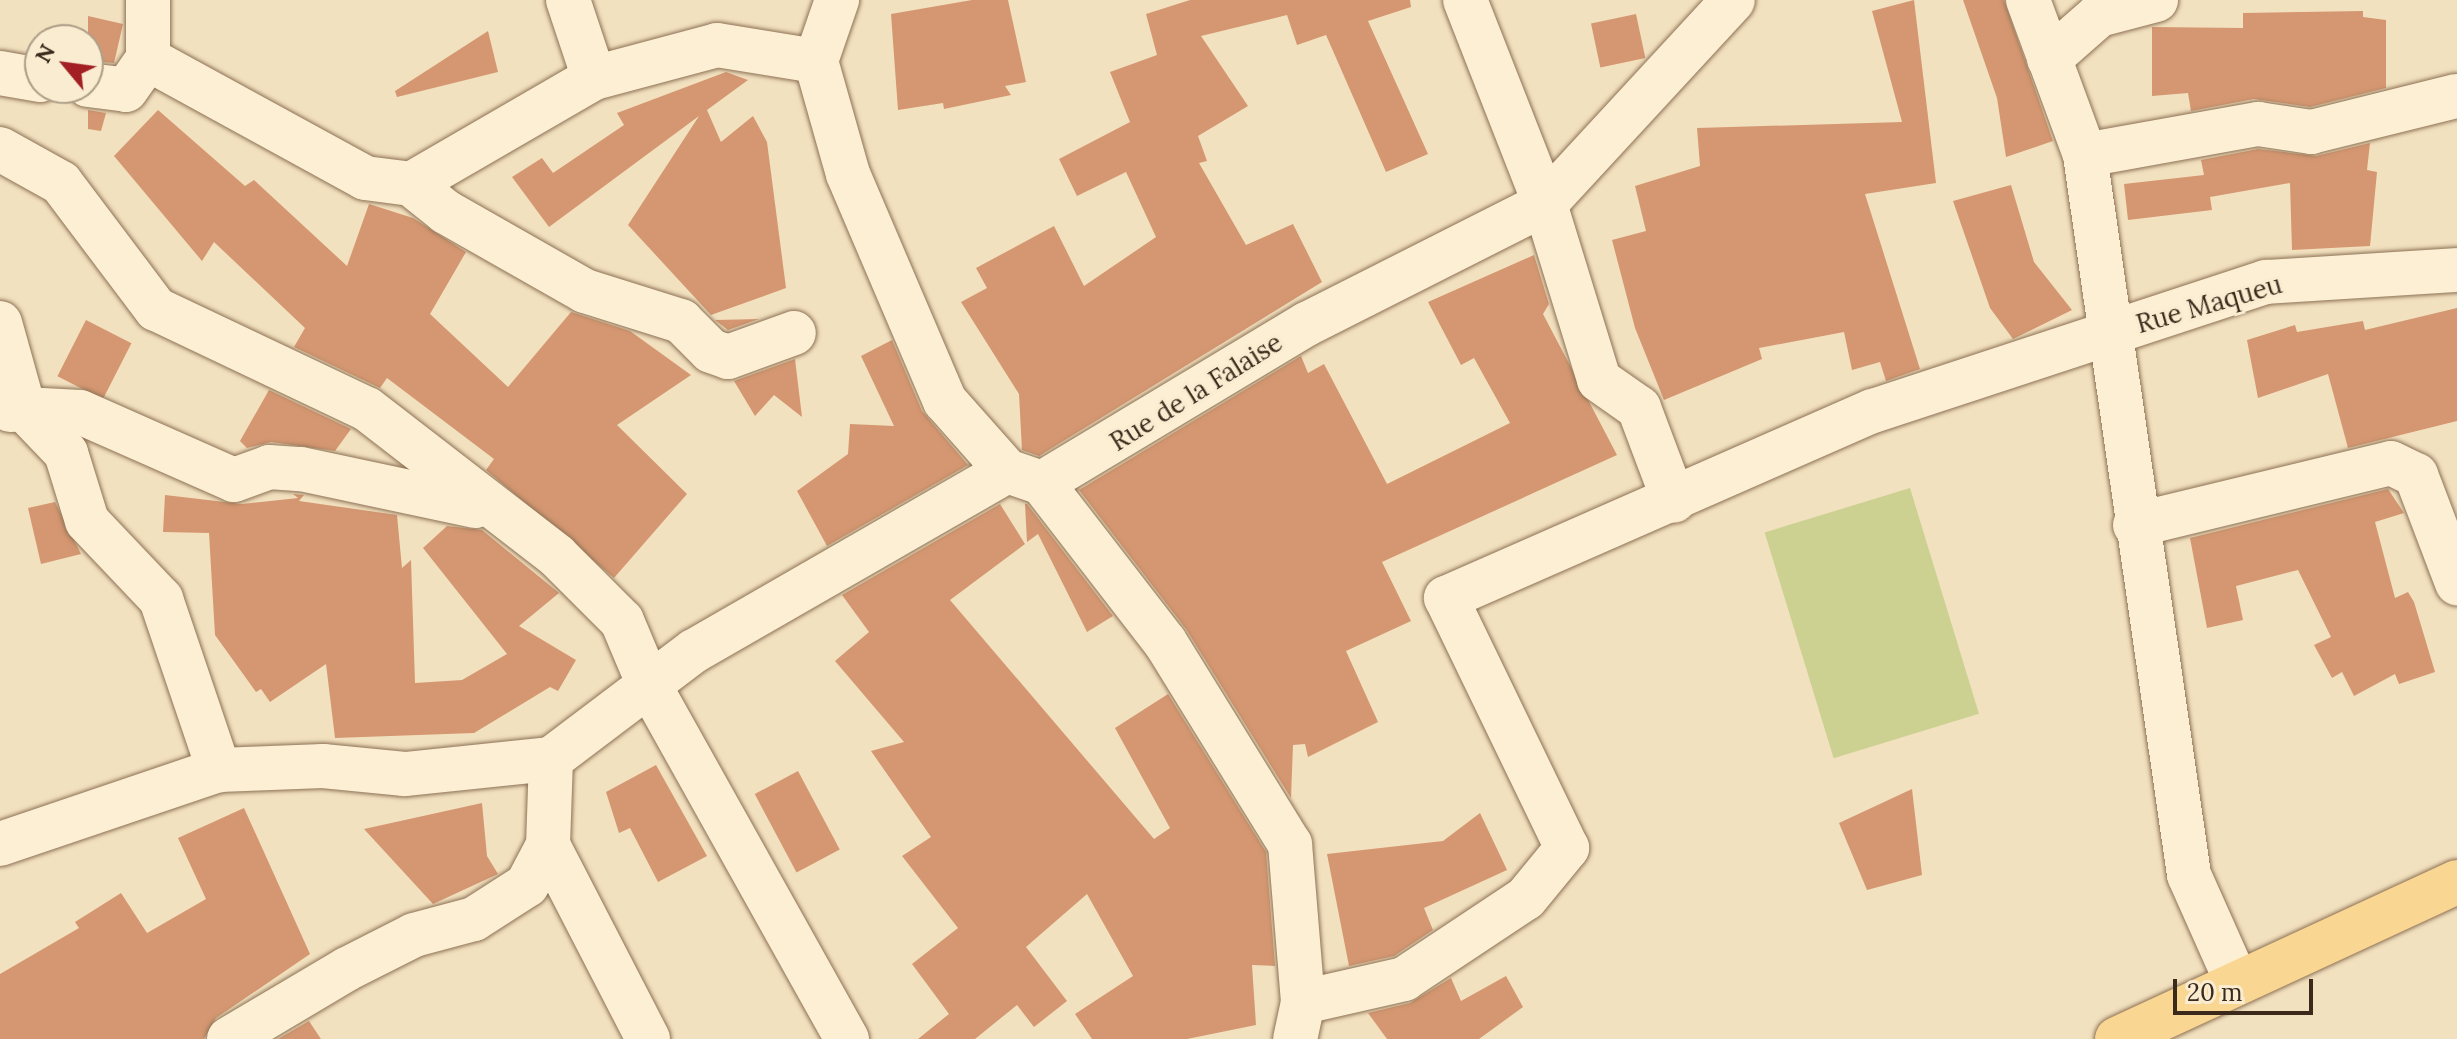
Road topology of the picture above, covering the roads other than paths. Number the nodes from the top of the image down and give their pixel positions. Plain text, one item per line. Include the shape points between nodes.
1 (148, 0) edge
2 (568, 0) edge
3 (837, 0) edge
4 (1465, 0) edge
5 (1733, 0) edge
6 (2028, 0) edge
7 (2156, 0) edge
8 (148, 59) junction
9 (2049, 59) junction
10 (816, 61) junction
11 (0, 73) edge
12 (24, 77) edge
13 (594, 78) junction
14 (104, 87) edge
15 (2457, 96) edge
16 (0, 149) edge
17 (2085, 155) junction
18 (411, 184) junction
19 (1545, 204) junction
20 (2457, 270) edge
21 (0, 323) edge
22 (794, 333) dead end
23 (2106, 335) junction
24 (12, 410) edge
25 (1025, 477) junction
26 (1674, 501) junction
27 (499, 513) junction
28 (2135, 525) junction
29 (2457, 583) edge
30 (648, 683) junction
31 (551, 759) junction
32 (219, 770) junction
33 (0, 844) edge
34 (548, 845) junction
35 (2457, 882) edge
36 (2237, 983) junction
37 (1299, 1021) edge
38 (229, 1039) edge
39 (648, 1039) edge
40 (847, 1039) edge
41 (2117, 1039) edge

1 - 8 street
2 - 13 street
3 - 10 street
4 - 19 street
5 - 19 street, Rue de la Falaise
6 - 9 street
7 - 9 street via 2099,15
8 - 14 street via 126,90
8 - 18 street via 365,178
9 - 17 street
10 - 13 street via 717,45
10 - 25 street via 848,174 945,401
11 - 12 street
13 - 18 street
15 - 17 street via 2311,132 2258,124
16 - 27 street via 61,183 156,309 367,409
17 - 23 street
18 - 22 street via 446,212 585,291 681,321 711,351 728,357
19 - 25 street, Rue de la Falaise via 1307,324
19 - 26 street via 1599,380 1639,408
20 - 23 street, Rue Maqueu via 2266,282
21 - 24 street
23 - 26 street, Rue Maqueu via 1873,411
23 - 28 street
24 - 27 street via 80,412 234,480 269,467 301,469
24 - 32 street via 66,453 87,521 161,599
25 - 30 street, Rue de la Falaise
25 - 37 street via 1165,642 1290,844
26 - 37 street, Rue Maqueu via 1446,598 1567,848 1526,898 1404,979
27 - 30 street via 557,556 622,621
28 - 29 street via 2391,463 2416,475
28 - 36 street via 2189,875
30 - 31 street, Rue de la Falaise
30 - 40 street
31 - 32 street via 405,774 323,766
31 - 34 street
32 - 33 street
34 - 38 street via 527,885 474,919 414,935
34 - 39 street
35 - 36 main road
36 - 41 main road

